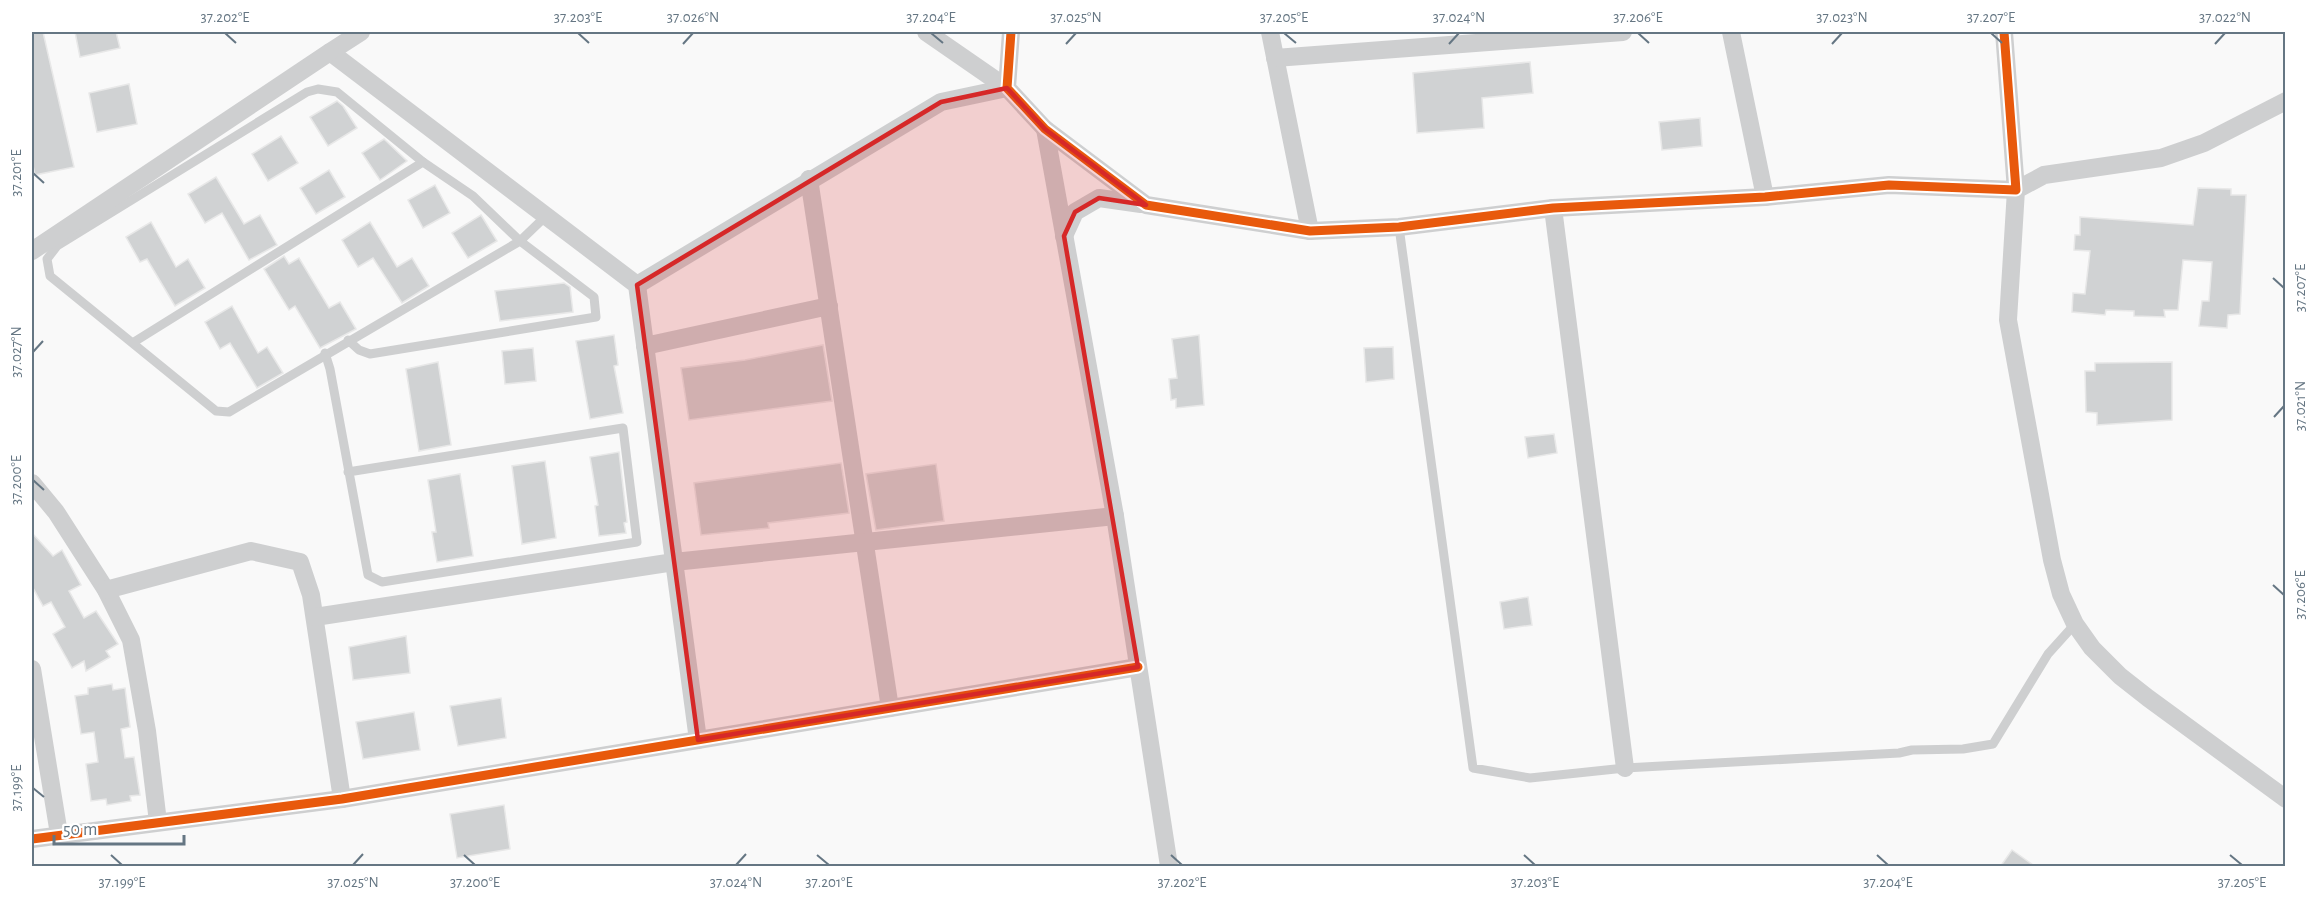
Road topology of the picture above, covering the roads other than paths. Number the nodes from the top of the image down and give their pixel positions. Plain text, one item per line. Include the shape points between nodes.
1 (361, 32) edge
2 (926, 32) edge
3 (1011, 32) edge
4 (1270, 32) edge
5 (1623, 32) edge
6 (1731, 32) edge
7 (2004, 32) edge
8 (330, 52) junction
9 (1275, 58) junction
10 (1007, 88) junction
11 (2286, 101) edge
12 (1045, 129) junction
13 (423, 162) junction
14 (809, 179) junction
15 (2016, 190) junction
16 (1765, 197) junction
17 (1146, 205) junction
18 (1553, 207) junction
19 (546, 216) junction
20 (1399, 227) junction
21 (1310, 231) junction
22 (1064, 236) junction
23 (520, 241) junction
24 (32, 251) edge
25 (637, 285) junction
26 (829, 306) junction
27 (348, 340) junction
28 (134, 342) junction
29 (645, 346) junction
30 (325, 353) junction
31 (348, 472) junction
32 (32, 483) edge
33 (1115, 516) junction
34 (865, 543) junction
35 (674, 562) junction
36 (106, 590) junction
37 (315, 617) junction
38 (2075, 624) junction
39 (1138, 667) junction
40 (32, 669) edge
41 (890, 708) junction
42 (698, 740) junction
43 (1625, 768) junction
44 (342, 799) junction
45 (2286, 800) edge
46 (158, 822) junction
47 (59, 834) junction
48 (32, 839) edge
49 (1169, 867) edge

1 - 8 street
2 - 10 street
3 - 10 street
4 - 9 street
5 - 9 street
6 - 16 street
7 - 15 street
8 - 19 street
8 - 24 street
9 - 21 street
10 - 12 street
10 - 14 street via 941,102
11 - 15 street via 2204,143 2161,158 2044,175
12 - 17 street
12 - 22 street
13 - 23 lane via 473,196
13 - 28 lane
13 - 28 lane via 337,92 318,89 307,92 57,246 47,260 50,276
14 - 25 street
14 - 26 street
15 - 16 street via 1890,185
15 - 38 street via 2008,320 2052,560 2061,594
16 - 18 street
17 - 21 street
17 - 22 street via 1099,198 1075,212
18 - 20 street
18 - 43 street
19 - 23 lane
19 - 25 street
20 - 21 street
20 - 43 lane via 1473,768 1530,778
22 - 33 street
23 - 27 lane
23 - 27 lane via 594,297 596,317 370,354
25 - 29 street
26 - 29 street
26 - 34 street
27 - 30 lane
28 - 30 lane via 222,412 235,410
29 - 35 street
30 - 31 lane
31 - 31 lane via 368,575 377,582 637,542 623,428
32 - 36 street via 56,512
33 - 34 street
33 - 39 street
34 - 35 street
34 - 41 street
35 - 37 street
35 - 42 street
36 - 37 street via 251,551 300,562
36 - 46 street via 131,640
37 - 44 street
38 - 43 lane via 2048,654 1993,744 1964,750
38 - 45 street via 2120,676
39 - 41 street
39 - 49 street
40 - 47 street
41 - 42 street
42 - 44 street
44 - 46 street
46 - 47 street
47 - 48 street

